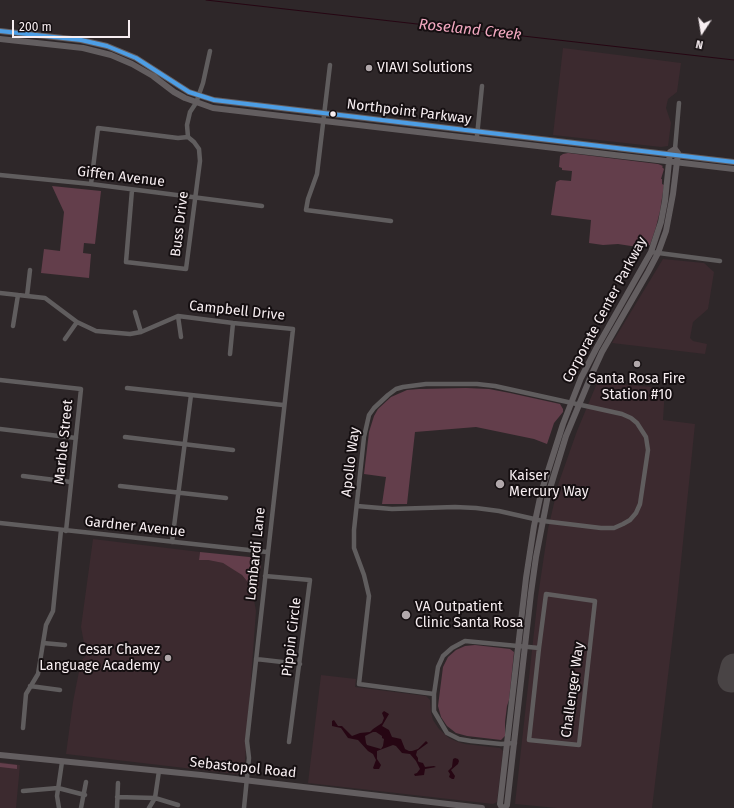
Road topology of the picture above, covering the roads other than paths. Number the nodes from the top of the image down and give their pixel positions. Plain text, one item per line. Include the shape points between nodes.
1 (0, 31) edge
2 (0, 39) edge
3 (210, 51) dead end
4 (330, 65) dead end
5 (482, 86) dead end
6 (198, 96) junction
7 (196, 103) junction
8 (679, 103) dead end
9 (324, 114) junction
10 (323, 121) junction
11 (477, 134) junction
12 (188, 137) junction
13 (675, 149) junction
14 (670, 155) junction
15 (677, 156) junction
16 (669, 162) junction
17 (734, 162) edge
18 (677, 163) junction
19 (734, 169) edge
20 (0, 175) edge
21 (91, 184) junction
22 (132, 190) junction
23 (194, 197) junction
24 (262, 206) dead end
25 (391, 221) dead end
26 (654, 252) junction
27 (720, 261) dead end
28 (30, 270) dead end
29 (0, 293) edge
30 (18, 295) junction
31 (27, 296) junction
32 (135, 312) dead end
33 (178, 316) junction
34 (77, 322) junction
35 (233, 323) junction
36 (14, 326) dead end
37 (292, 329) joint
38 (141, 332) junction
39 (181, 337) dead end
40 (65, 339) dead end
41 (230, 354) dead end
42 (0, 380) edge
43 (128, 388) dead end
44 (191, 396) junction
45 (571, 402) junction
46 (579, 404) junction
47 (283, 405) junction
48 (0, 429) edge
49 (125, 437) dead end
50 (76, 438) junction
51 (184, 445) junction
52 (233, 450) dead end
53 (23, 476) dead end
54 (71, 482) junction
55 (120, 486) dead end
56 (178, 492) junction
57 (226, 498) dead end
58 (357, 506) junction
59 (536, 519) junction
60 (543, 521) junction
61 (0, 523) edge
62 (64, 530) junction
63 (172, 542) junction
64 (267, 552) junction
65 (265, 576) junction
66 (43, 643) junction
67 (65, 645) dead end
68 (518, 646) junction
69 (525, 646) junction
70 (539, 648) junction
71 (256, 659) junction
72 (300, 664) junction
73 (30, 686) junction
74 (60, 690) dead end
75 (434, 694) junction
76 (23, 728) dead end
77 (289, 742) dead end
78 (507, 743) junction
79 (514, 743) junction
80 (0, 755) edge
81 (62, 762) junction
82 (159, 771) junction
83 (247, 781) junction
84 (86, 782) dead end
85 (118, 783) dead end
86 (58, 788) junction
87 (23, 791) dead end
88 (85, 795) junction
89 (117, 797) junction
90 (155, 798) junction
91 (178, 805) dead end
92 (427, 805) edge
93 (58, 808) edge
94 (81, 808) edge
95 (117, 808) edge
96 (149, 808) edge
97 (244, 808) edge
98 (482, 808) edge
99 (503, 808) edge

1 - 6 street, Northpoint Parkway via 81,40 107,46 136,58
2 - 7 street, Northpoint Parkway via 100,52 128,62
3 - 6 street
4 - 9 street
5 - 11 street
6 - 7 street
6 - 9 street, Northpoint Parkway via 221,102
7 - 10 street, Northpoint Parkway via 213,108
7 - 12 street via 188,119
8 - 13 street
9 - 10 street
9 - 11 street, Northpoint Parkway
10 - 16 street, Northpoint Parkway
10 - 25 street via 317,174 306,210
11 - 14 street, Northpoint Parkway
12 - 21 street via 98,128
12 - 23 street, Buss Drive via 199,149 200,161
13 - 14 street
13 - 15 street, Corporate Center Parkway
14 - 15 street, Northpoint Parkway
14 - 16 street, Corporate Center Parkway
15 - 17 street, Northpoint Parkway
15 - 18 street, Corporate Center Parkway
16 - 18 street, Northpoint Parkway
16 - 26 street, Corporate Center Parkway via 665,201
18 - 19 street, Northpoint Parkway
18 - 26 street, Corporate Center Parkway via 666,231
20 - 21 street, Giffen Avenue
21 - 22 street, Giffen Avenue
22 - 23 street, Giffen Avenue
22 - 23 street, Buss Drive via 126,262 186,269
23 - 24 street, Giffen Avenue
26 - 27 street
26 - 45 street, Corporate Center Parkway via 596,348
26 - 46 street, Corporate Center Parkway via 648,272 602,352
28 - 31 street
29 - 30 street, Campbell Drive
30 - 31 street, Campbell Drive
30 - 36 street
31 - 34 street, Campbell Drive via 45,298
32 - 38 street
33 - 35 street, Campbell Drive
33 - 38 street, Campbell Drive
33 - 39 street
34 - 38 street, Campbell Drive via 96,331 130,334
34 - 40 street
35 - 37 street, Campbell Drive
35 - 41 street
37 - 47 street, Lombardi Lane
42 - 50 street, Marble Street via 81,389
43 - 44 street
44 - 47 street
44 - 51 street
45 - 46 street, Apollo Way
45 - 58 street, Apollo Way via 477,384 426,384 396,389 380,401 370,415 364,437
45 - 59 street, Corporate Center Parkway via 548,471
46 - 60 street, Corporate Center Parkway via 555,469
46 - 60 street, Apollo Way via 625,415 641,428 648,447 640,504 630,520 612,528
47 - 64 street, Lombardi Lane
48 - 50 street
49 - 51 street
50 - 54 street, Marble Street
51 - 52 street
51 - 56 street
53 - 54 street
54 - 62 street, Marble Street
55 - 56 street
56 - 57 street
56 - 63 street
58 - 59 street, Apollo Way via 388,509 476,508
58 - 75 street, Apollo Way via 354,548 369,596 359,684
59 - 60 street, Apollo Way
59 - 68 street, Corporate Center Parkway
60 - 69 street, Corporate Center Parkway
61 - 62 street, Gardner Avenue
62 - 63 street, Gardner Avenue
62 - 66 street, Marble Street via 53,611 46,625
63 - 64 street, Gardner Avenue
64 - 65 street, Lombardi Lane
65 - 71 street, Lombardi Lane
65 - 72 street, Pippin Circle via 310,580
66 - 67 street
66 - 73 street, Marble Street via 38,674
68 - 69 street
68 - 75 street via 465,640 443,656 438,667
68 - 78 street, Corporate Center Parkway
69 - 70 street
69 - 79 street, Corporate Center Parkway
70 - 70 street, Challenger Way via 546,594 595,601 579,745 529,740
71 - 72 street
71 - 83 street, Lombardi Lane via 247,741
72 - 77 street, Pippin Circle
73 - 74 street
73 - 76 street, Marble Street via 26,694
75 - 78 street via 434,711 447,733 459,739
78 - 79 street
78 - 99 street, Corporate Center Parkway via 500,804
79 - 99 street, Corporate Center Parkway via 507,805
80 - 81 street, Sebastopol Road
81 - 82 street, Sebastopol Road
81 - 86 street
82 - 83 street, Sebastopol Road
82 - 90 street
83 - 92 street, Sebastopol Road
83 - 97 street, Lombardi Lane
84 - 88 street
85 - 89 street
86 - 87 street
86 - 88 street
86 - 93 street
88 - 94 street
89 - 90 street
89 - 95 street
90 - 91 street
90 - 96 street
92 - 98 street, Sebastopol Road

